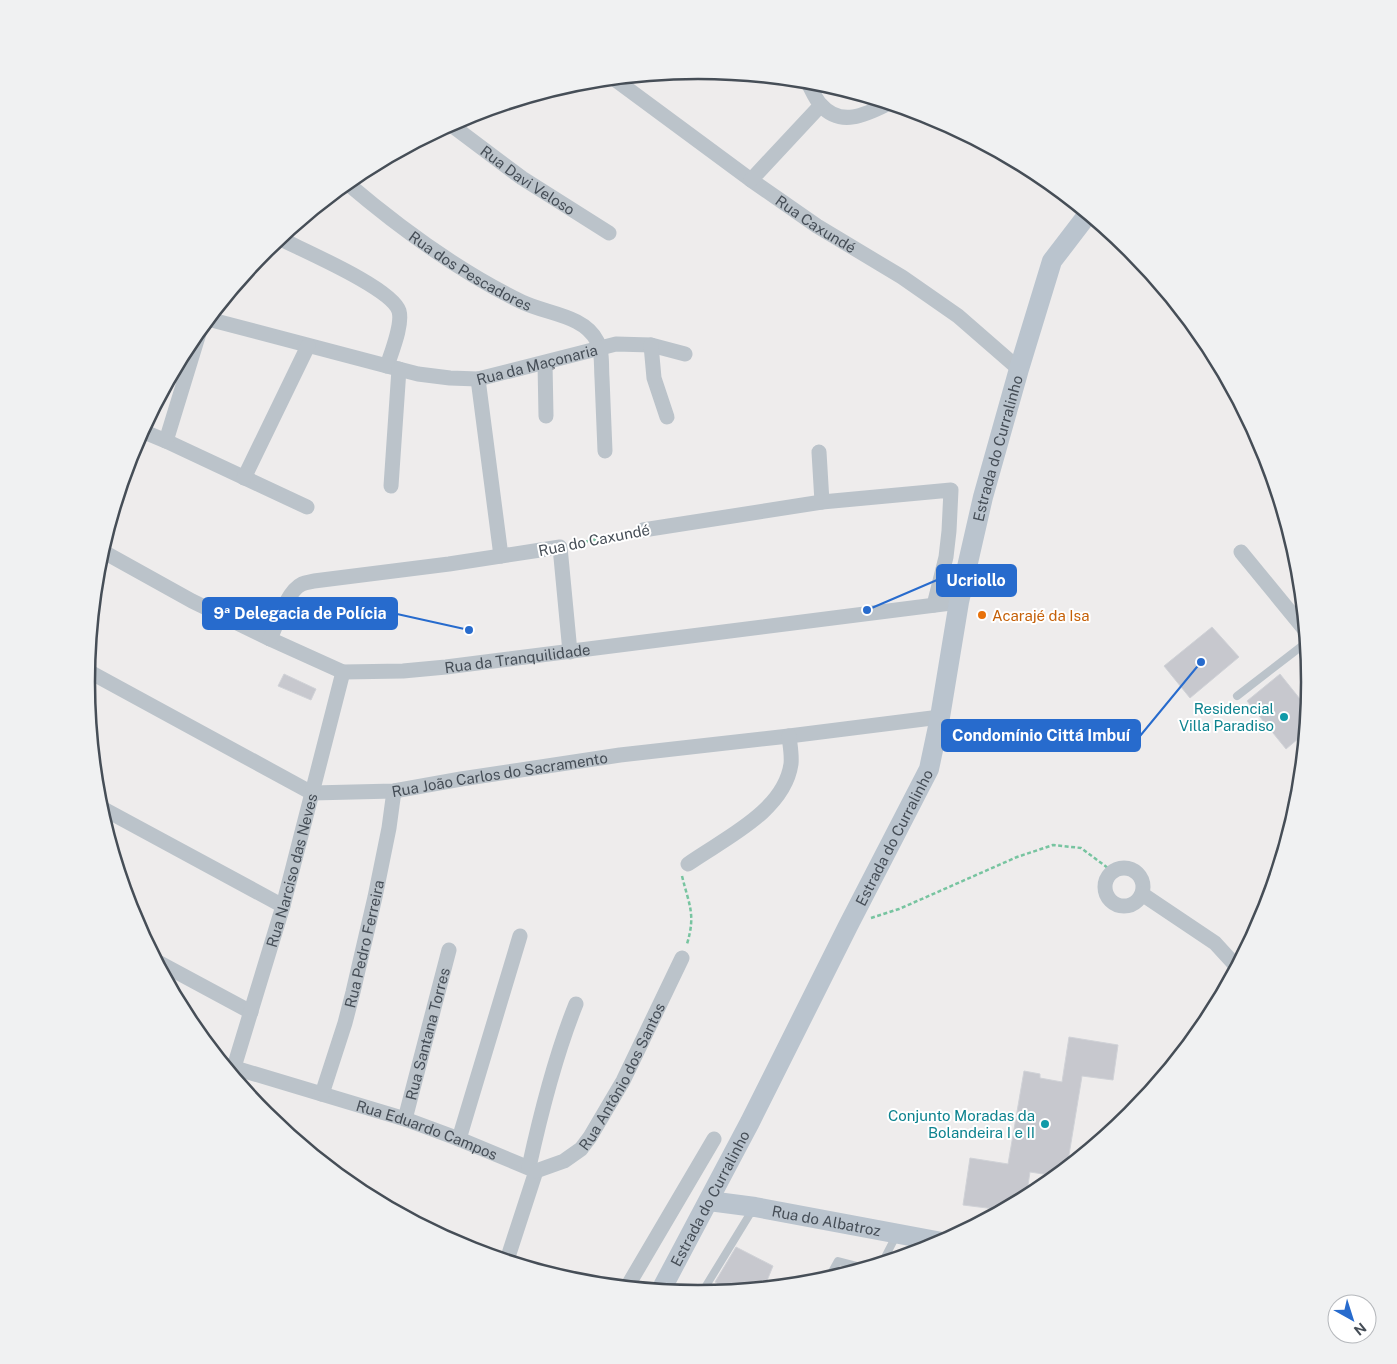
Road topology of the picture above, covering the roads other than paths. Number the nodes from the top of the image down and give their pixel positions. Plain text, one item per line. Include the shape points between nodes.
1 (621, 84) edge
2 (812, 89) edge
3 (821, 105) junction
4 (880, 107) edge
5 (458, 130) edge
6 (751, 180) junction
7 (352, 188) edge
8 (1085, 218) edge
9 (609, 232) dead end
10 (286, 242) edge
11 (215, 322) edge
12 (651, 345) junction
13 (308, 346) junction
14 (601, 347) junction
15 (193, 354) edge
16 (685, 354) dead end
17 (545, 363) junction
18 (393, 368) junction
19 (1019, 369) junction
20 (478, 380) junction
21 (546, 416) dead end
22 (667, 417) dead end
23 (149, 434) edge
24 (166, 440) junction
25 (605, 451) dead end
26 (818, 452) dead end
27 (244, 478) junction
28 (391, 486) dead end
29 (822, 502) junction
30 (307, 507) dead end
31 (643, 530) road end
32 (1241, 552) dead end
33 (109, 555) edge
34 (501, 556) junction
35 (958, 602) junction
36 (934, 605) junction
37 (1298, 622) edge
38 (270, 639) junction
39 (1300, 647) edge
40 (570, 652) junction
41 (344, 672) junction
42 (95, 675) edge
43 (1237, 696) dead end
44 (940, 716) junction
45 (789, 736) junction
46 (394, 791) junction
47 (312, 793) junction
48 (110, 812) edge
49 (688, 864) road end
50 (1142, 894) junction
51 (283, 906) junction
52 (520, 936) dead end
53 (449, 950) dead end
54 (682, 958) road end
55 (1233, 962) edge
56 (167, 967) edge
57 (576, 1004) dead end
58 (251, 1012) junction
59 (231, 1063) edge
60 (235, 1067) edge
61 (322, 1094) junction
62 (405, 1119) junction
63 (459, 1138) junction
64 (714, 1139) dead end
65 (532, 1169) junction
66 (709, 1202) junction
67 (754, 1207) junction
68 (897, 1234) junction
69 (928, 1239) edge
70 (509, 1254) edge
71 (886, 1255) edge
72 (854, 1265) edge
73 (833, 1270) edge
74 (630, 1281) edge
75 (664, 1284) edge
76 (707, 1285) edge

1 - 6 street, Rua Caxundé
2 - 3 street
3 - 4 street via 835,115 850,118
3 - 6 street
5 - 9 street, Rua Davi Veloso via 522,178
6 - 19 street, Rua Caxundé via 958,316
7 - 14 street, Rua dos Pescadores via 442,256 534,308 582,325 591,331
8 - 19 street, Estrada do Curralinho via 1052,261
10 - 18 street via 360,279 394,302 399,311
11 - 13 street, Rua da Maçonaria
12 - 14 street, Rua da Maçonaria
12 - 16 street, Rua da Maçonaria
12 - 22 street via 654,378
13 - 18 street, Rua da Maçonaria
13 - 27 street
14 - 17 street, Rua da Maçonaria
14 - 25 street
15 - 24 street
17 - 20 street, Rua da Maçonaria
17 - 21 street
18 - 20 street, Rua da Maçonaria
18 - 28 street
19 - 35 street, Estrada do Curralinho
20 - 34 street
23 - 24 street
24 - 27 street
26 - 29 street
27 - 30 street
29 - 31 street, Rua do Caxundé
29 - 36 street, Rua do Caxundé via 951,490 946,557
32 - 37 street
33 - 38 street, Rua da Tranquilidade
34 - 38 street, Rua do Caxundé via 301,584 284,607
34 - 40 street, Rua do Caxundé via 560,547
35 - 36 street, Rua da Tranquilidade
35 - 44 street, Estrada do Curralinho
36 - 40 street, Rua da Tranquilidade
38 - 41 street, Rua da Tranquilidade
39 - 43 lane
40 - 41 street, Rua da Tranquilidade via 446,668
41 - 47 street, Rua Narciso das Neves
42 - 47 street, Rua João Carlos do Sacramento
44 - 45 street, Rua João Carlos do Sacramento
44 - 66 street, Estrada do Curralinho via 929,769
45 - 46 street, Rua João Carlos do Sacramento via 620,755
45 - 49 street via 791,763 776,797 739,831
46 - 47 street, Rua João Carlos do Sacramento
46 - 61 street, Rua Pedro Ferreira via 375,897 353,992
47 - 51 street, Rua Narciso das Neves
48 - 51 street
50 - 50 street via 1133,904 1114,904 1106,894 1105,882 1112,871 1124,867 1136,872 1143,882
50 - 55 street via 1215,943
51 - 58 street, Rua Narciso das Neves
52 - 63 street
53 - 62 street, Rua Santana Torres
54 - 65 street, Rua Antônio dos Santos via 623,1081 590,1136 564,1161
56 - 58 street
57 - 65 street via 550,1080
58 - 59 street, Rua Narciso das Neves
60 - 61 street, Rua Eduardo Campos
61 - 62 street, Rua Eduardo Campos
62 - 63 street, Rua Eduardo Campos
63 - 65 street, Rua Eduardo Campos
64 - 74 street
65 - 70 street
66 - 67 street, Rua do Albatroz
66 - 75 street, Estrada do Curralinho
67 - 68 street, Rua do Albatroz
67 - 76 lane
68 - 69 street, Rua do Albatroz
68 - 71 lane
72 - 73 lane via 838,1261

